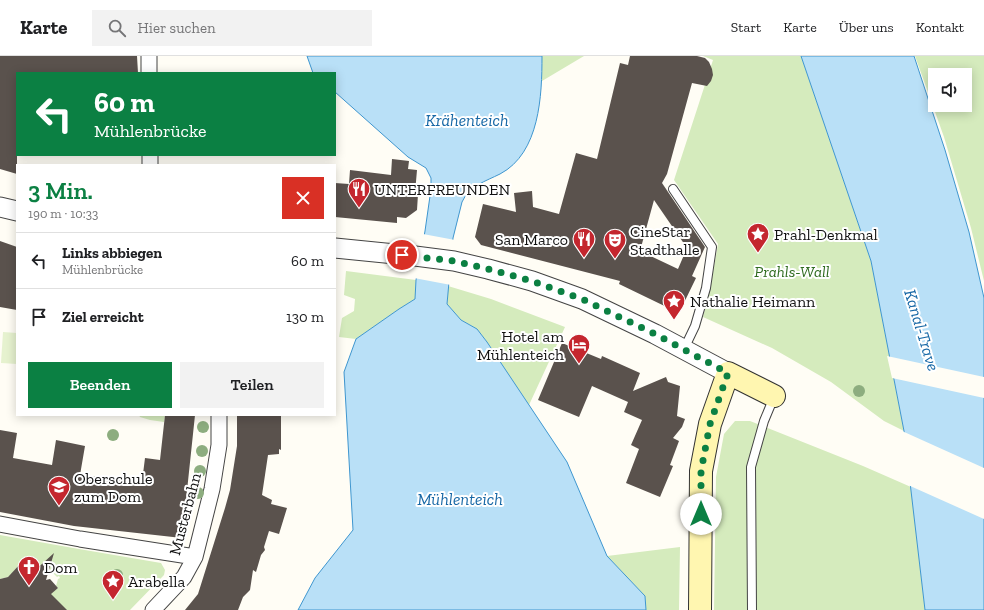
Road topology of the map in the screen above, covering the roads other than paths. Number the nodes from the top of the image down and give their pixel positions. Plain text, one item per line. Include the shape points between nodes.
1 (149, 56) edge
2 (149, 72) edge
3 (673, 189) dead end
4 (0, 208) edge
5 (16, 211) edge
6 (336, 248) edge
7 (684, 349) junction
8 (728, 373) junction
9 (774, 396) joint
10 (219, 416) edge
11 (0, 524) edge
12 (195, 557) junction
13 (153, 610) edge
14 (700, 610) edge
15 (752, 610) edge

1 - 2 street
3 - 7 lane via 712,247 706,288 695,326
4 - 5 street
6 - 7 street via 454,261 532,281 582,299
7 - 8 street
8 - 9 main road
8 - 14 main road via 710,424 701,471
9 - 15 lane via 764,421 752,466
10 - 12 street, Musterbahn via 219,445 212,489
11 - 12 street
12 - 13 street, Musterbahn via 184,577

